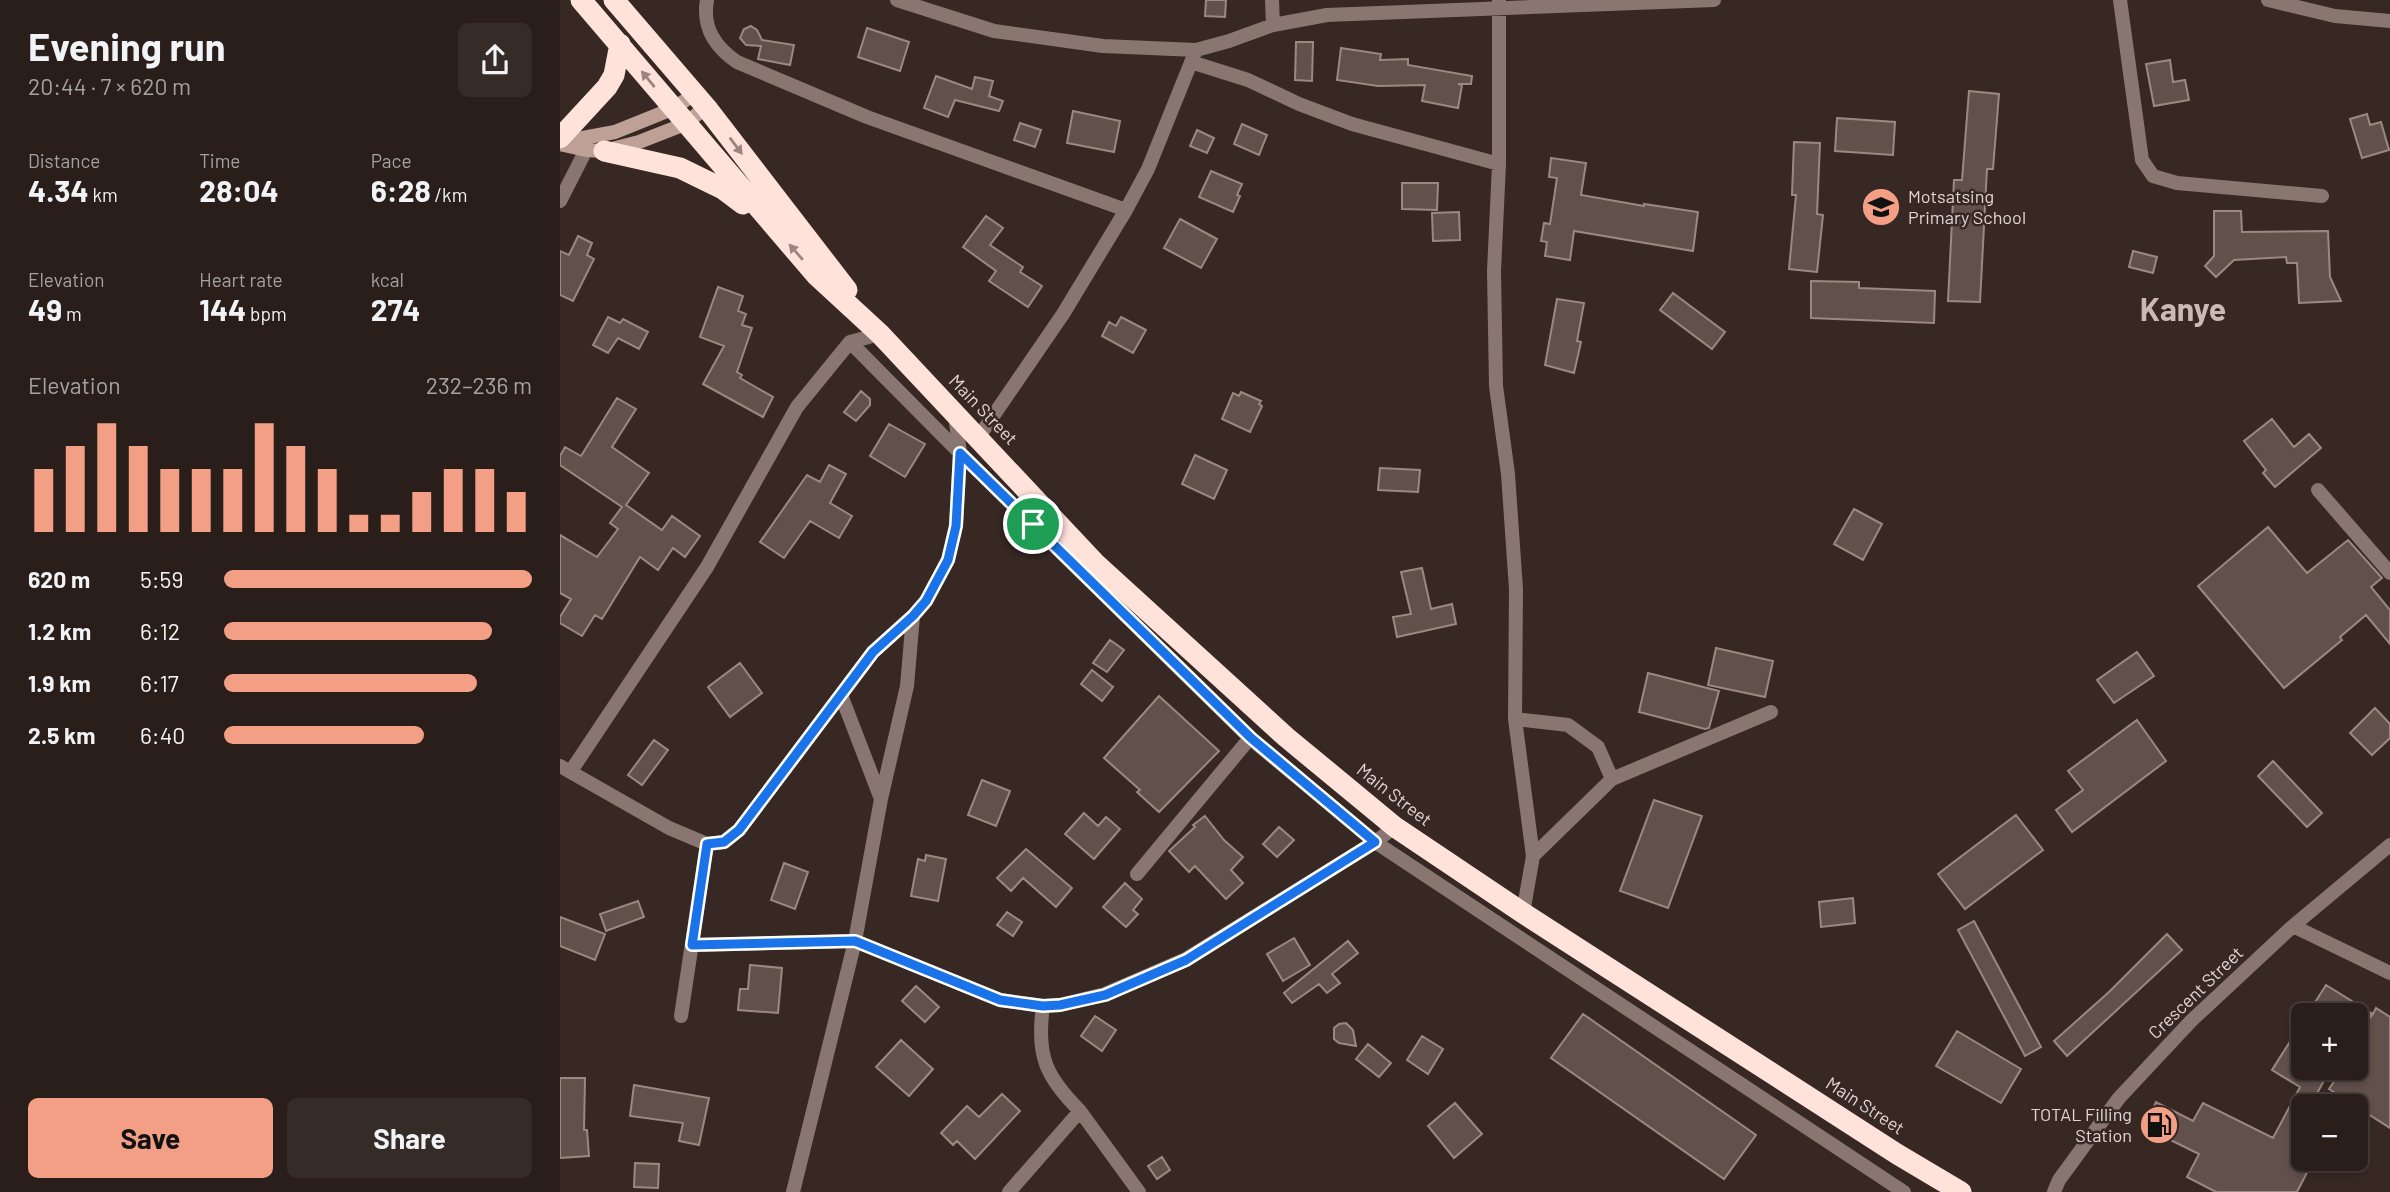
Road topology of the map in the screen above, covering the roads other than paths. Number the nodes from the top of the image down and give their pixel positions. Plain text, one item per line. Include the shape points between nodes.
1 (580, 0) edge
2 (614, 0) edge
3 (707, 0) edge
4 (897, 0) edge
5 (1272, 0) edge
6 (1714, 0) edge
7 (2120, 0) edge
8 (2268, 0) edge
9 (1498, 4) edge
10 (2390, 21) edge
11 (1273, 25) junction
12 (620, 44) junction
13 (1194, 56) junction
14 (700, 101) junction
15 (679, 116) junction
16 (560, 142) edge
17 (595, 150) junction
18 (1499, 164) junction
19 (2322, 196) dead end
20 (560, 201) edge
21 (1126, 210) junction
22 (773, 226) junction
23 (880, 334) junction
24 (850, 342) junction
25 (955, 415) junction
26 (978, 438) junction
27 (960, 453) junction
28 (2318, 490) dead end
29 (2390, 573) edge
30 (913, 616) junction
31 (841, 695) junction
32 (1771, 712) dead end
33 (1516, 719) junction
34 (1251, 738) junction
35 (565, 768) edge
36 (1612, 779) junction
37 (881, 799) junction
38 (1395, 827) junction
39 (1375, 842) junction
40 (707, 844) junction
41 (2390, 845) edge
42 (1533, 856) junction
43 (1137, 874) dead end
44 (1523, 913) junction
45 (2293, 926) junction
46 (855, 941) junction
47 (692, 945) junction
48 (2390, 973) edge
49 (1043, 1006) junction
50 (681, 1016) dead end
51 (1080, 1111) junction
52 (793, 1192) edge
53 (1009, 1192) edge
54 (1139, 1192) edge
55 (1904, 1192) edge
56 (1961, 1192) edge
57 (2054, 1192) edge

1 - 12 highway, Main Street
2 - 14 highway, Main Street
3 - 21 street via 708,30 721,51 737,62 867,117
4 - 13 street via 994,30
5 - 11 street
6 - 9 street
7 - 19 street via 2142,160 2153,176 2177,183
8 - 10 street via 2335,16
9 - 11 street via 1327,15
9 - 18 street
11 - 13 street
15 -> 12 highway, Main Street
12 - 16 highway via 607,87
13 - 18 street via 1352,124
13 - 21 street via 1148,169
14 - 15 street
14 -> 23 highway, Main Street
15 - 16 street
15 - 17 street via 639,142
15 - 22 highway, Main Street
16 - 17 street
17 - 20 street
17 - 22 highway via 680,168 723,189
18 - 33 street via 1494,271 1496,386 1516,576
21 - 26 street via 1063,314
23 -> 22 highway, Main Street via 816,275
23 - 24 street
23 - 25 highway, Main Street
24 - 27 street
24 - 35 street via 797,407 707,567
25 - 26 highway, Main Street
25 - 27 street
26 - 38 highway, Main Street via 1095,563 1286,737
27 - 30 street via 956,526 948,560
27 - 34 street
28 - 29 street
30 - 31 street via 873,652
30 - 37 street via 906,686
31 - 37 street
31 - 40 street via 739,830 724,842
32 - 36 street
33 - 36 street via 1568,725 1598,747
33 - 42 street
34 - 39 street
34 - 43 street
35 - 40 street via 669,828
36 - 42 street
37 - 46 street
38 - 39 street
38 - 44 highway, Main Street
39 - 49 street via 1186,960 1105,995
39 - 55 street
40 - 47 street
41 - 45 street, Crescent Street
42 - 44 street
44 - 56 highway, Main Street
45 - 48 street
45 - 57 street, Crescent Street via 2191,1021 2119,1098
46 - 47 street
46 - 49 street via 1000,1000
46 - 52 street
47 - 50 street
49 - 51 street via 1044,1066
51 - 53 street
51 - 54 street

